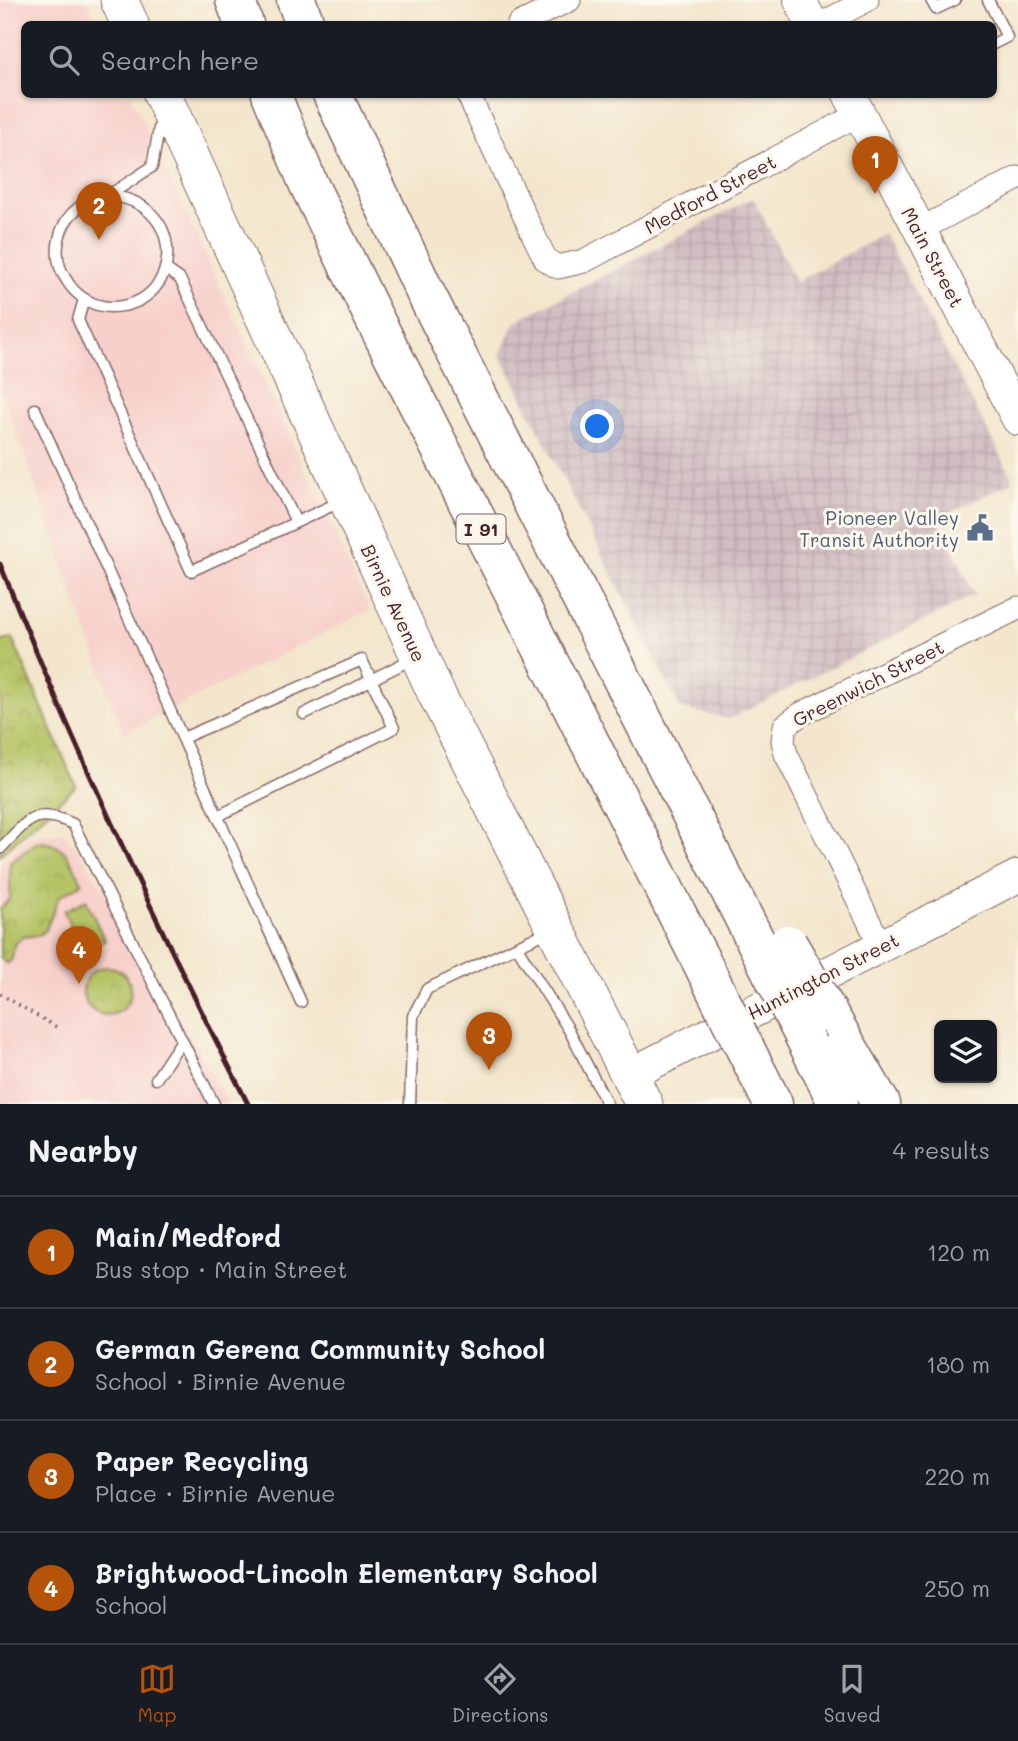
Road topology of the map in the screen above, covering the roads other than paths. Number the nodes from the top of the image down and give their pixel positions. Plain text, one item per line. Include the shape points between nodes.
1 (119, 0) edge
2 (235, 0) edge
3 (296, 0) edge
4 (313, 0) edge
5 (569, 0) edge
6 (800, 0) edge
7 (867, 0) edge
8 (930, 0) edge
9 (955, 0) edge
10 (988, 0) edge
11 (129, 21) edge
12 (243, 21) edge
13 (304, 21) edge
14 (317, 21) edge
15 (525, 21) edge
16 (810, 21) edge
17 (827, 21) edge
18 (997, 42) edge
19 (163, 98) edge
20 (273, 98) edge
21 (334, 98) edge
22 (470, 98) edge
23 (854, 104) edge
24 (1018, 178) edge
25 (105, 196) junction
26 (919, 230) junction
27 (166, 269) junction
28 (84, 299) junction
29 (35, 409) dead end
30 (1018, 419) edge
31 (346, 499) junction
32 (296, 522) junction
33 (1018, 608) edge
34 (419, 656) junction
35 (370, 680) junction
36 (304, 714) dead end
37 (641, 717) junction
38 (183, 738) junction
39 (218, 816) junction
40 (0, 849) edge
41 (1018, 876) edge
42 (554, 928) junction
43 (881, 946) junction
44 (517, 947) junction
45 (301, 1002) dead end
46 (182, 1040) junction
47 (156, 1079) dead end
48 (636, 1089) edge
49 (766, 1090) edge
50 (214, 1104) edge
51 (410, 1104) edge
52 (607, 1104) edge
53 (838, 1104) edge
54 (881, 1104) edge

1 - 11 main road
2 - 12 highway
3 - 13 highway
4 - 14 highway
5 - 15 street
6 - 16 street
7 - 17 street
8 - 9 lane via 936,9
10 - 18 lane via 1007,37
19 - 25 lane via 152,167
19 - 31 main road, Birnie Avenue
20 - 49 highway, I 91, bridge via 367,305
21 - 37 highway via 425,292
22 - 23 street, Medford Street via 546,260 558,267 584,261
23 - 26 street, Main Street
24 - 26 street
25 - 27 lane via 139,202 152,212 163,228 169,250
25 - 28 lane via 71,214 58,241 61,274
26 - 30 street, Main Street
27 - 28 lane via 147,295 132,304 102,306
27 - 32 lane via 180,279
28 - 32 lane via 78,320 191,571
29 - 38 lane
31 - 32 lane
31 - 34 main road, Birnie Avenue
33 - 43 street, Greenwich Street via 785,726 786,754
34 - 35 lane
34 - 42 main road, Birnie Avenue
35 - 36 lane
35 - 38 lane via 362,660
35 - 39 lane via 394,728
37 - 53 highway, bridge
37 - 54 highway, bridge via 788,944
38 - 39 lane
39 - 45 lane
40 - 46 lane via 30,819 52,815 73,824
41 - 43 street, Huntington Street
42 - 44 lane
42 - 48 main road, Birnie Avenue
43 - 48 street, Huntington Street
44 - 51 lane via 427,989 413,1016
44 - 52 lane via 569,1030
46 - 47 lane
46 - 50 lane

